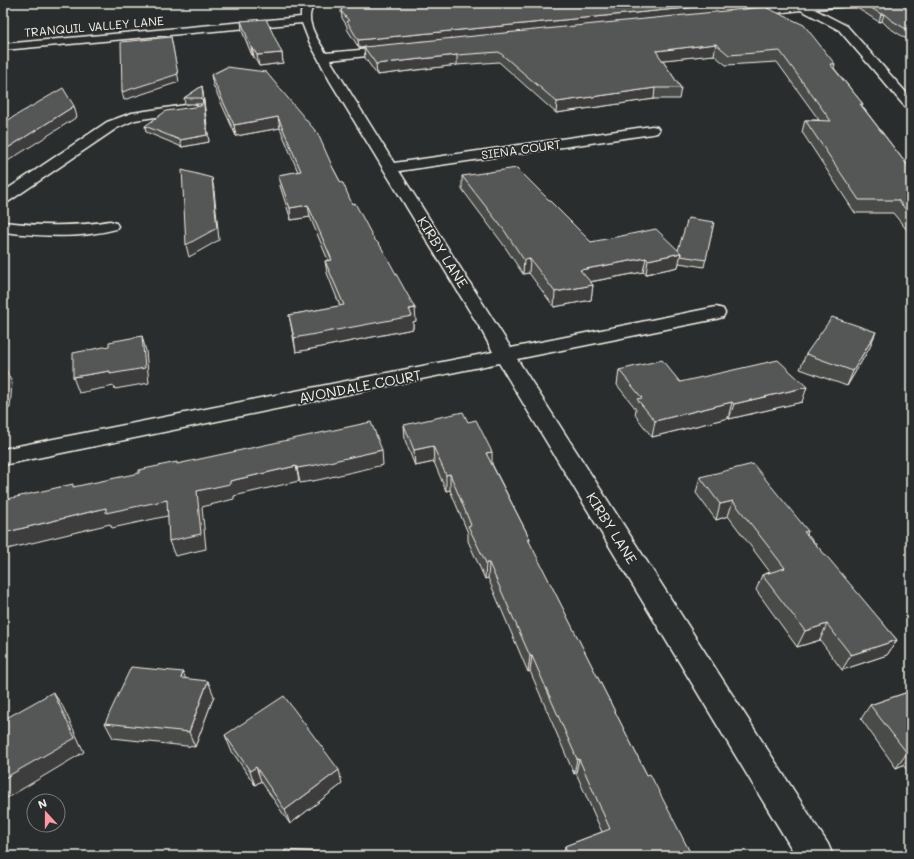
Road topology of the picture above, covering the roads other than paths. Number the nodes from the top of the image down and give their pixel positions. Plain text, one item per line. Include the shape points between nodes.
1 (312, 3) edge
2 (792, 3) edge
3 (851, 3) edge
4 (802, 7) junction
5 (735, 15) edge
6 (306, 20) junction
7 (3, 46) edge
8 (403, 49) edge
9 (324, 57) junction
10 (911, 106) edge
11 (198, 108) edge
12 (652, 130) dead end
13 (391, 168) junction
14 (3, 199) edge
15 (110, 226) dead end
16 (3, 227) edge
17 (716, 313) dead end
18 (506, 357) junction
19 (3, 457) edge
20 (816, 856) edge

1 - 6 street via 306,12
2 - 4 street
3 - 4 street
4 - 5 street
4 - 10 street via 843,28
6 - 7 street, TRANQUIL VALLEY LANE
6 - 9 street, KIRBY LANE via 308,29
8 - 9 street
9 - 13 street, KIRBY LANE via 336,81
11 - 14 street via 132,117 112,125
12 - 13 street, SIENA COURT
13 - 18 street, KIRBY LANE
15 - 16 street via 64,231
17 - 18 street, AVONDALE COURT
18 - 19 street, AVONDALE COURT
18 - 20 street, KIRBY LANE

